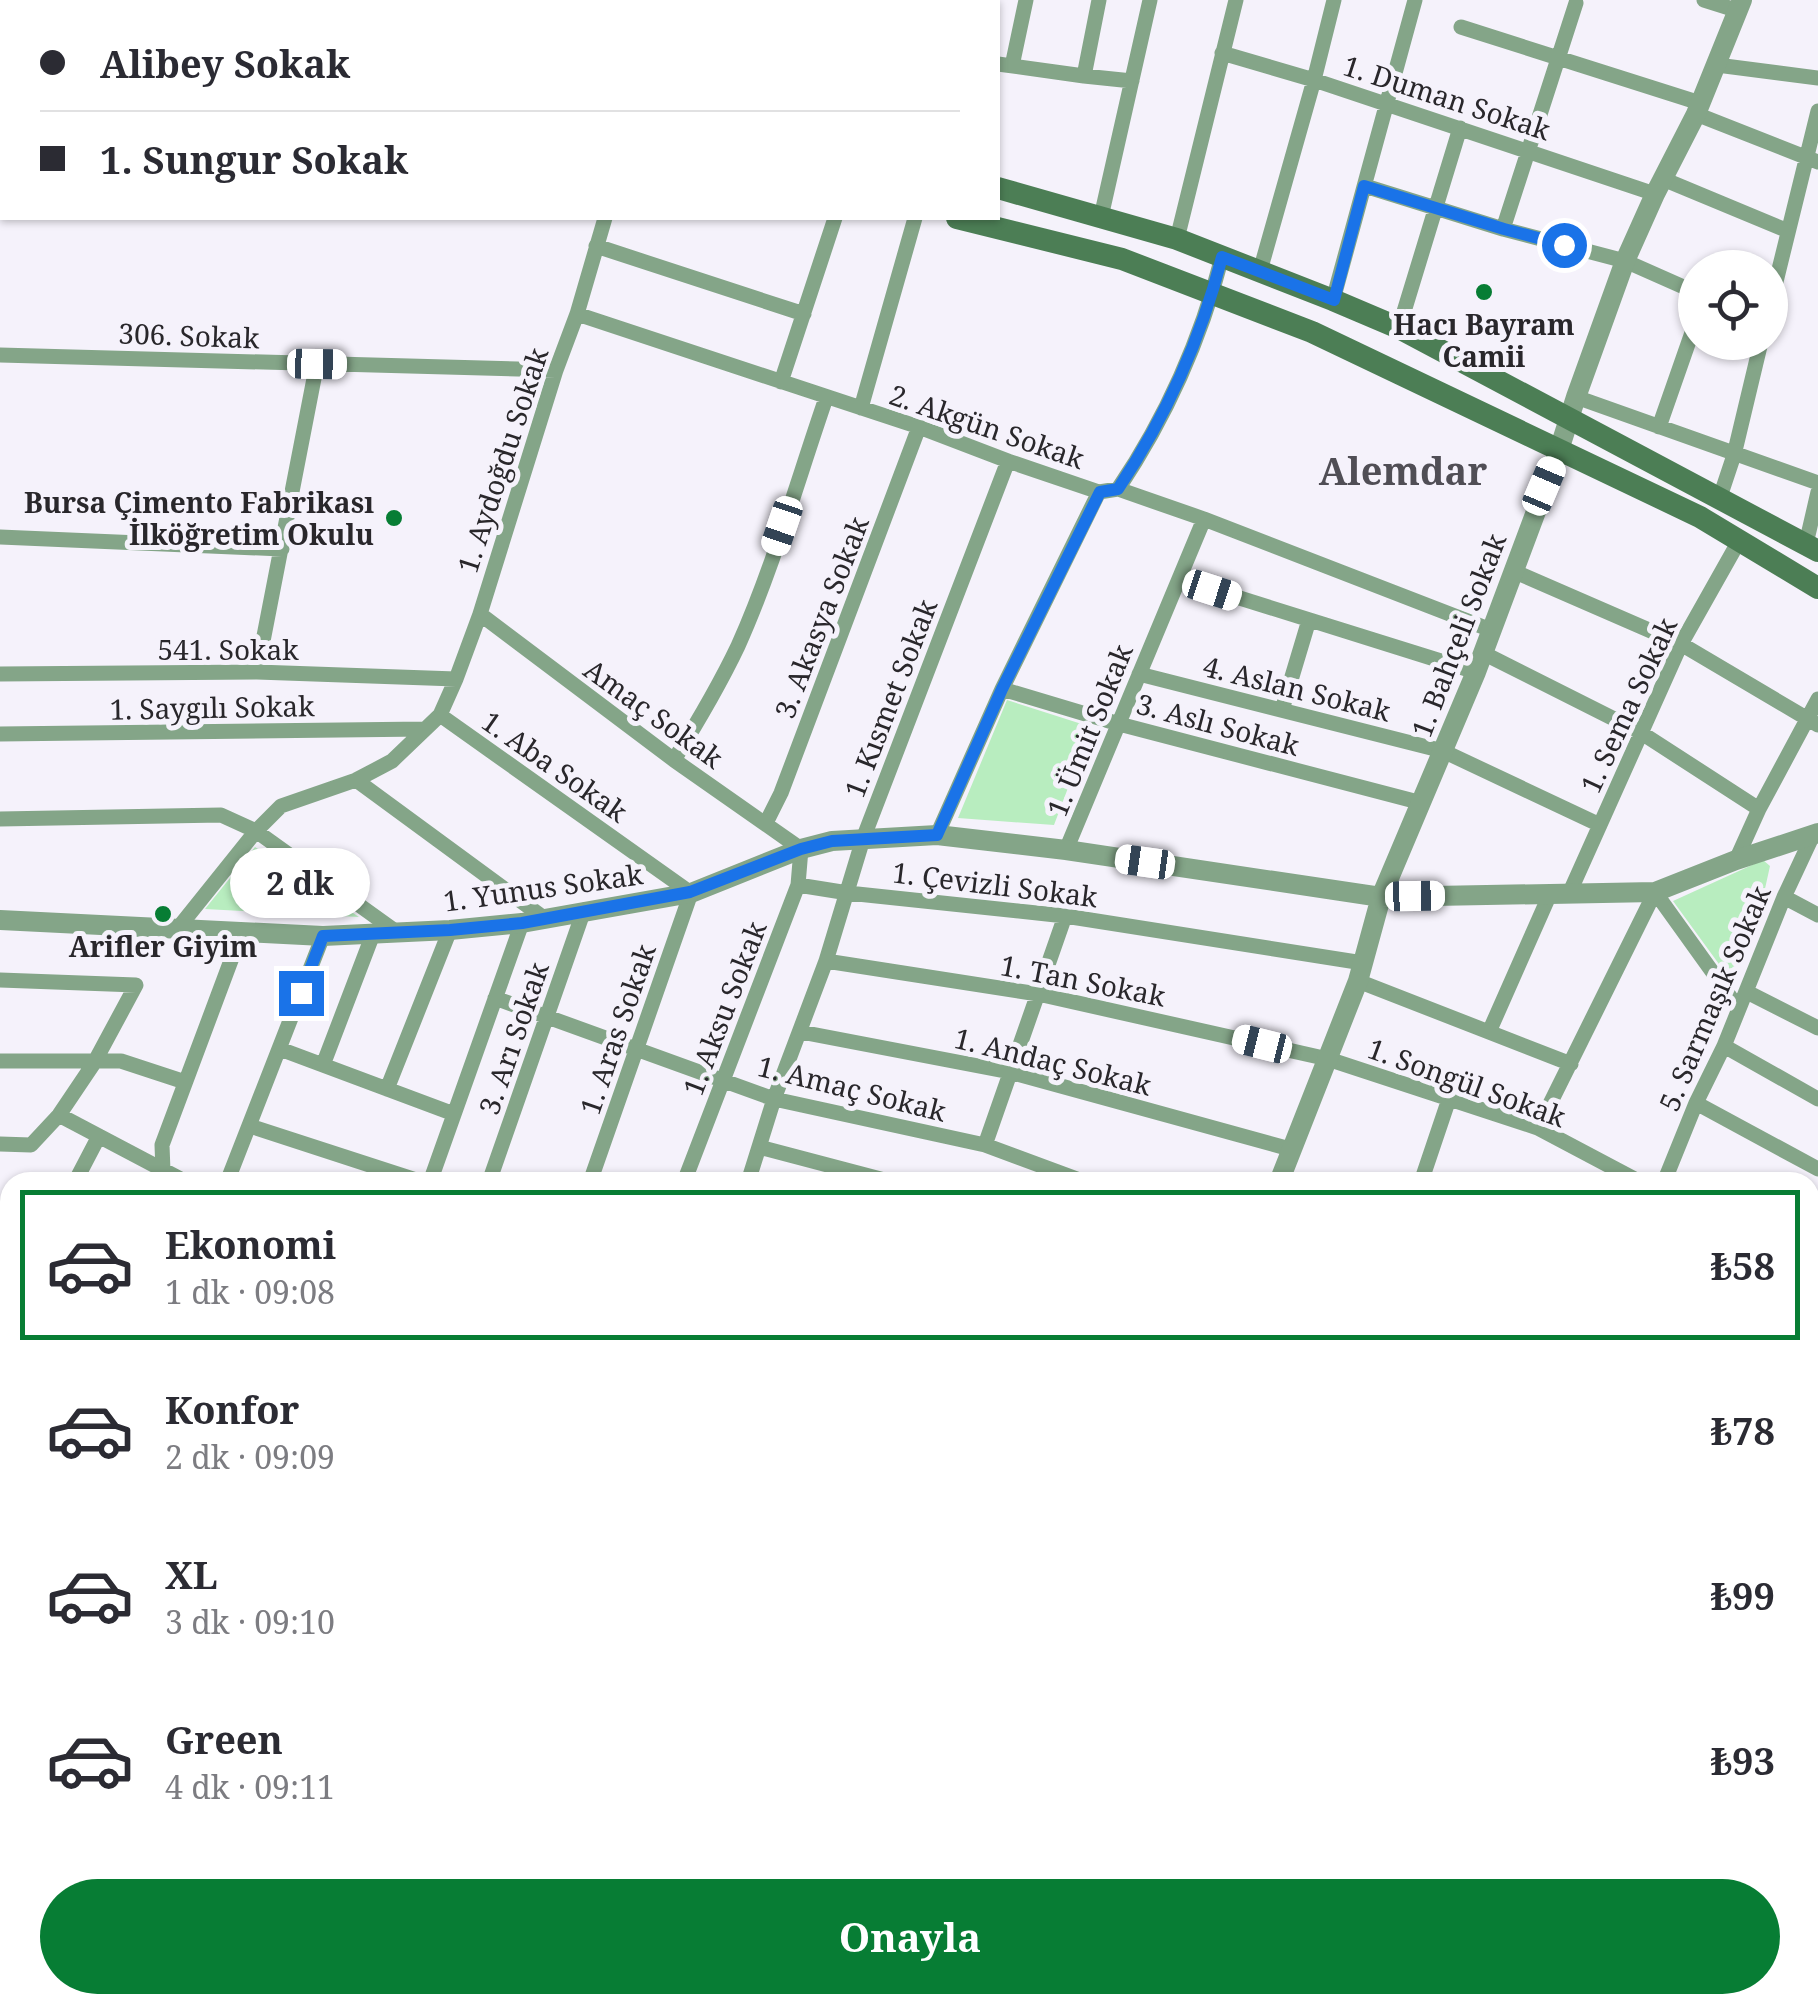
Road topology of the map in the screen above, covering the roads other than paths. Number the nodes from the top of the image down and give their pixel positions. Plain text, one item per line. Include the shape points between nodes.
1 (1026, 0) edge
2 (1098, 0) edge
3 (1150, 0) edge
4 (1236, 0) edge
5 (1334, 0) edge
6 (1415, 0) edge
7 (1704, 0) edge
8 (1576, 4) dead end
9 (1741, 5) edge
10 (1461, 27) dead end
11 (1222, 53) junction
12 (1558, 59) junction
13 (1005, 65) edge
14 (1716, 65) junction
15 (1084, 76) junction
16 (1818, 78) edge
17 (1132, 80) junction
18 (1314, 80) junction
19 (1387, 104) junction
20 (1698, 108) junction
21 (1818, 111) edge
22 (1460, 128) junction
23 (1528, 150) junction
24 (1812, 160) edge
25 (1364, 186) junction
26 (1659, 186) junction
27 (1000, 189) edge
28 (1436, 208) junction
29 (1101, 216) junction
30 (604, 220) edge
31 (834, 220) edge
32 (914, 220) edge
33 (965, 220) edge
34 (1504, 229) junction
35 (1788, 231) junction
36 (1177, 239) junction
37 (596, 246) junction
38 (1783, 250) edge
39 (1222, 257) junction
40 (1626, 261) junction
41 (1260, 272) junction
42 (1678, 284) edge
43 (1213, 292) junction
44 (1334, 300) junction
45 (577, 314) junction
46 (804, 314) junction
47 (1399, 328) junction
48 (0, 355) edge
49 (1683, 360) edge
50 (1757, 360) edge
51 (317, 364) junction
52 (556, 370) junction
53 (782, 382) junction
54 (826, 398) junction
55 (861, 408) junction
56 (1573, 408) junction
57 (919, 427) junction
58 (1660, 427) junction
59 (1559, 450) junction
60 (1734, 454) junction
61 (1008, 461) junction
62 (1818, 483) edge
63 (1118, 489) junction
64 (1100, 492) junction
65 (1818, 492) edge
66 (1720, 497) junction
67 (1204, 519) junction
68 (0, 537) edge
69 (1739, 541) junction
70 (1812, 547) edge
71 (282, 549) junction
72 (1513, 571) junction
73 (1179, 579) junction
74 (1818, 588) edge
75 (480, 614) junction
76 (1309, 620) junction
77 (1491, 630) junction
78 (1681, 644) junction
79 (1480, 662) junction
80 (257, 672) junction
81 (0, 674) edge
82 (1139, 674) junction
83 (456, 679) junction
84 (1002, 689) junction
85 (1818, 699) edge
86 (1282, 710) junction
87 (440, 716) junction
88 (1813, 722) edge
89 (1119, 724) junction
90 (425, 729) junction
91 (1640, 732) junction
92 (0, 734) edge
93 (1444, 751) junction
94 (674, 760) junction
95 (356, 780) junction
96 (1422, 803) junction
97 (1760, 809) junction
98 (0, 819) edge
99 (766, 823) junction
100 (1600, 826) junction
101 (256, 831) junction
102 (1816, 834) edge
103 (937, 835) junction
104 (863, 838) junction
105 (801, 849) junction
106 (1066, 850) junction
107 (1736, 860) junction
108 (798, 885) junction
109 (690, 892) junction
110 (848, 892) junction
111 (1655, 892) junction
112 (1560, 894) junction
113 (1381, 897) junction
114 (1784, 897) junction
115 (584, 910) junction
116 (1818, 915) edge
117 (1064, 916) junction
118 (544, 918) junction
119 (0, 920) edge
120 (522, 923) junction
121 (179, 928) junction
122 (450, 930) junction
123 (242, 931) junction
124 (398, 933) junction
125 (373, 934) junction
126 (323, 936) junction
127 (826, 961) junction
128 (1360, 972) junction
129 (0, 980) edge
130 (1747, 992) junction
131 (1038, 994) junction
132 (496, 998) junction
133 (1740, 1009) junction
134 (547, 1016) junction
135 (1818, 1028) edge
136 (800, 1032) junction
137 (1489, 1032) junction
138 (1724, 1046) junction
139 (280, 1049) junction
140 (636, 1049) junction
141 (1328, 1059) junction
142 (0, 1061) edge
143 (94, 1062) junction
144 (1571, 1064) junction
145 (323, 1065) junction
146 (1010, 1072) junction
147 (722, 1080) junction
148 (186, 1082) junction
149 (387, 1088) junction
150 (774, 1099) junction
151 (1449, 1099) junction
152 (1818, 1099) edge
153 (1696, 1103) junction
154 (454, 1114) junction
155 (60, 1115) junction
156 (250, 1126) junction
157 (1538, 1128) junction
158 (98, 1136) junction
159 (0, 1144) edge
160 (985, 1146) junction
161 (759, 1147) junction
162 (1290, 1149) junction
163 (1818, 1169) edge
164 (79, 1172) edge
165 (154, 1172) edge
166 (162, 1172) edge
167 (231, 1172) edge
168 (391, 1172) edge
169 (434, 1172) edge
170 (492, 1172) edge
171 (593, 1172) edge
172 (688, 1172) edge
173 (751, 1172) edge
174 (854, 1172) edge
175 (1057, 1172) edge
176 (1282, 1172) edge
177 (1424, 1172) edge
178 (1621, 1172) edge
179 (1668, 1172) edge

1 - 13 street
2 - 15 street
3 - 17 street
4 - 11 street
5 - 18 street
6 - 19 street
7 - 9 street
8 - 12 street
9 - 14 street, 1. Bahçeli Sokak
10 - 12 street
11 - 18 street, 1. Duman Sokak
11 - 36 street
12 - 20 street
12 - 23 street
13 - 15 street
14 - 16 street
14 - 20 street, 1. Bahçeli Sokak
15 - 17 street
17 - 29 street
18 - 19 street, 1. Duman Sokak
18 - 41 street
19 - 22 street, 1. Duman Sokak
19 - 25 street
20 - 24 street
20 - 26 street, 1. Bahçeli Sokak
21 - 24 street
22 - 23 street, 1. Duman Sokak
22 - 28 street
23 - 26 street, 1. Duman Sokak
23 - 34 street
24 - 35 street
25 - 28 street
25 - 44 street
26 - 35 street, 1. Duman Sokak
26 - 40 street, 1. Bahçeli Sokak
27 - 29 main road
28 - 34 street
28 - 47 street
29 - 36 main road
30 - 37 street, 1. Aydoğdu Sokak
31 - 46 street
32 - 55 street
33 - 43 main road via 1122,259
34 - 40 street
35 - 38 street
36 - 39 main road
37 - 45 street, 1. Aydoğdu Sokak
37 - 46 street
39 - 41 main road
39 - 43 street
40 - 42 street
40 - 56 street, 1. Bahçeli Sokak
41 - 44 main road
43 - 59 main road
43 - 63 street via 1173,392
44 - 47 main road
45 - 52 street, 1. Aydoğdu Sokak
45 - 53 street, 2. Akgün Sokak
46 - 53 street
47 - 56 main road
48 - 51 street, 306. Sokak
49 - 58 street
50 - 60 street
51 - 52 street, 306. Sokak
51 - 71 street
52 - 75 street, 1. Aydoğdu Sokak
53 - 54 street, 2. Akgün Sokak
54 - 55 street, 2. Akgün Sokak
54 - 94 street via 739,643
55 - 57 street, 2. Akgün Sokak
56 - 58 street
56 - 59 street, 1. Bahçeli Sokak
56 - 66 main road
57 - 61 street, 2. Akgün Sokak
57 - 99 street, 3. Akasya Sokak
58 - 60 street
59 - 69 main road
59 - 72 street, 1. Bahçeli Sokak
60 - 62 street
60 - 66 street
61 - 64 street, 2. Akgün Sokak
61 - 104 street, 1. Kısmet Sokak
63 - 64 street, 2. Akgün Sokak
63 - 67 street, 2. Akgün Sokak
64 - 84 street
65 - 70 street
66 - 70 main road
67 - 73 street, 1. Ümit Sokak
67 - 77 street, 2. Akgün Sokak
68 - 71 street
69 - 74 main road
69 - 78 street, 1. Sema Sokak
71 - 80 street
72 - 77 street, 1. Bahçeli Sokak
72 - 78 street
73 - 76 street
73 - 82 street, 1. Ümit Sokak
75 - 83 street, 1. Aydoğdu Sokak
75 - 94 street, Amaç Sokak
76 - 79 street
76 - 86 street
77 - 79 street, 1. Bahçeli Sokak
78 - 88 street
78 - 91 street, 1. Sema Sokak
79 - 91 street
79 - 93 street, 1. Bahçeli Sokak
80 - 81 street, 541. Sokak
80 - 83 street, 541. Sokak
82 - 86 street, 4. Aslan Sokak
82 - 89 street, 1. Ümit Sokak
83 - 87 street, 1. Aydoğdu Sokak
84 - 89 street, 3. Aslı Sokak
84 - 103 street
85 - 88 street
86 - 93 street, 4. Aslan Sokak
87 - 90 street
87 - 109 street, 1. Aba Sokak
88 - 97 street
89 - 96 street, 3. Aslı Sokak
89 - 106 street, 1. Ümit Sokak
90 - 92 street, 1. Saygılı Sokak
90 - 95 street via 392,760
91 - 97 street
91 - 100 street, 1. Sema Sokak
93 - 96 street, 1. Bahçeli Sokak
93 - 100 street, 4. Aslan Sokak
94 - 99 street, Amaç Sokak
95 - 101 street via 281,806
95 - 118 street
96 - 113 street, 1. Bahçeli Sokak
97 - 107 street
98 - 101 street via 221,815
99 - 105 street, Amaç Sokak
100 - 112 street, 1. Sema Sokak
101 - 121 street
101 - 124 street
102 - 107 street
102 - 114 street, 5. Sarmaşık Sokak
103 - 104 street, 1. Yunus Sokak
103 - 106 street, 1. Yunus Sokak
104 - 105 street, 1. Yunus Sokak
104 - 110 street, 1. Kısmet Sokak
105 - 108 street, 1. Aksu Sokak
105 - 109 street, 1. Yunus Sokak
106 - 113 street, 1. Yunus Sokak
107 - 111 street
108 - 110 street, 1. Çevizli Sokak
108 - 147 street, 1. Aksu Sokak
109 - 115 street, 1. Yunus Sokak
109 - 140 street, 1. Aras Sokak
110 - 117 street, 1. Çevizli Sokak
110 - 127 street, 1. Kısmet Sokak
111 - 112 street, 1. Yunus Sokak
111 - 133 street
111 - 144 street
112 - 113 street, 1. Yunus Sokak
112 - 137 street, 1. Sema Sokak
113 - 128 street, 1. Bahçeli Sokak
114 - 116 street
114 - 130 street, 5. Sarmaşık Sokak
115 - 118 street, 1. Yunus Sokak
115 - 134 street, 3. Arı Sokak
117 - 128 street, 1. Çevizli Sokak
117 - 131 street
118 - 120 street, 1. Yunus Sokak
119 - 121 street, 1. Yunus Sokak
120 - 122 street, 1. Yunus Sokak
120 - 132 street
121 - 123 street, 1. Yunus Sokak
122 - 124 street, 1. Yunus Sokak
122 - 149 street
123 - 126 street, 1. Yunus Sokak
123 - 148 street
124 - 125 street, 1. Yunus Sokak
125 - 126 street, 1. Yunus Sokak
125 - 145 street
126 - 139 street
127 - 131 street, 1. Tan Sokak
127 - 136 street, 1. Kısmet Sokak
128 - 137 street, 1. Çevizli Sokak
128 - 141 street, 1. Bahçeli Sokak
129 - 143 street via 136,984
130 - 133 street, 5. Sarmaşık Sokak
130 - 135 street
131 - 141 street, 1. Tan Sokak
131 - 146 street
132 - 134 street, 1. Amaç Sokak
132 - 154 street
133 - 138 street, 5. Sarmaşık Sokak
134 - 140 street, 1. Amaç Sokak
134 - 170 street, 3. Arı Sokak
136 - 146 street, 1. Andaç Sokak
136 - 150 street, 1. Kısmet Sokak
137 - 144 street, 1. Çevizli Sokak
138 - 152 street
138 - 153 street, 5. Sarmaşık Sokak
139 - 145 street
139 - 156 street
140 - 147 street, 1. Amaç Sokak
140 - 171 street, 1. Aras Sokak
141 - 151 street, 1. Songül Sokak
141 - 162 street, 1. Bahçeli Sokak
142 - 143 street
143 - 148 street via 121,1061
143 - 155 street
144 - 157 street
145 - 149 street
146 - 160 street
146 - 162 street, 1. Andaç Sokak
147 - 150 street, 1. Amaç Sokak
147 - 172 street, 1. Aksu Sokak
148 - 166 street via 162,1145
149 - 154 street
150 - 160 street, 1. Amaç Sokak
150 - 161 street, 1. Kısmet Sokak
151 - 157 street, 1. Songül Sokak
151 - 177 street
153 - 163 street
153 - 179 street, 5. Sarmaşık Sokak
154 - 169 street
155 - 158 street
155 - 159 street via 30,1145
156 - 167 street
156 - 168 street
157 - 178 street, 1. Songül Sokak
158 - 164 street
158 - 165 street
160 - 175 street, 1. Amaç Sokak
161 - 173 street, 1. Kısmet Sokak
161 - 174 street
162 - 176 street, 1. Bahçeli Sokak

